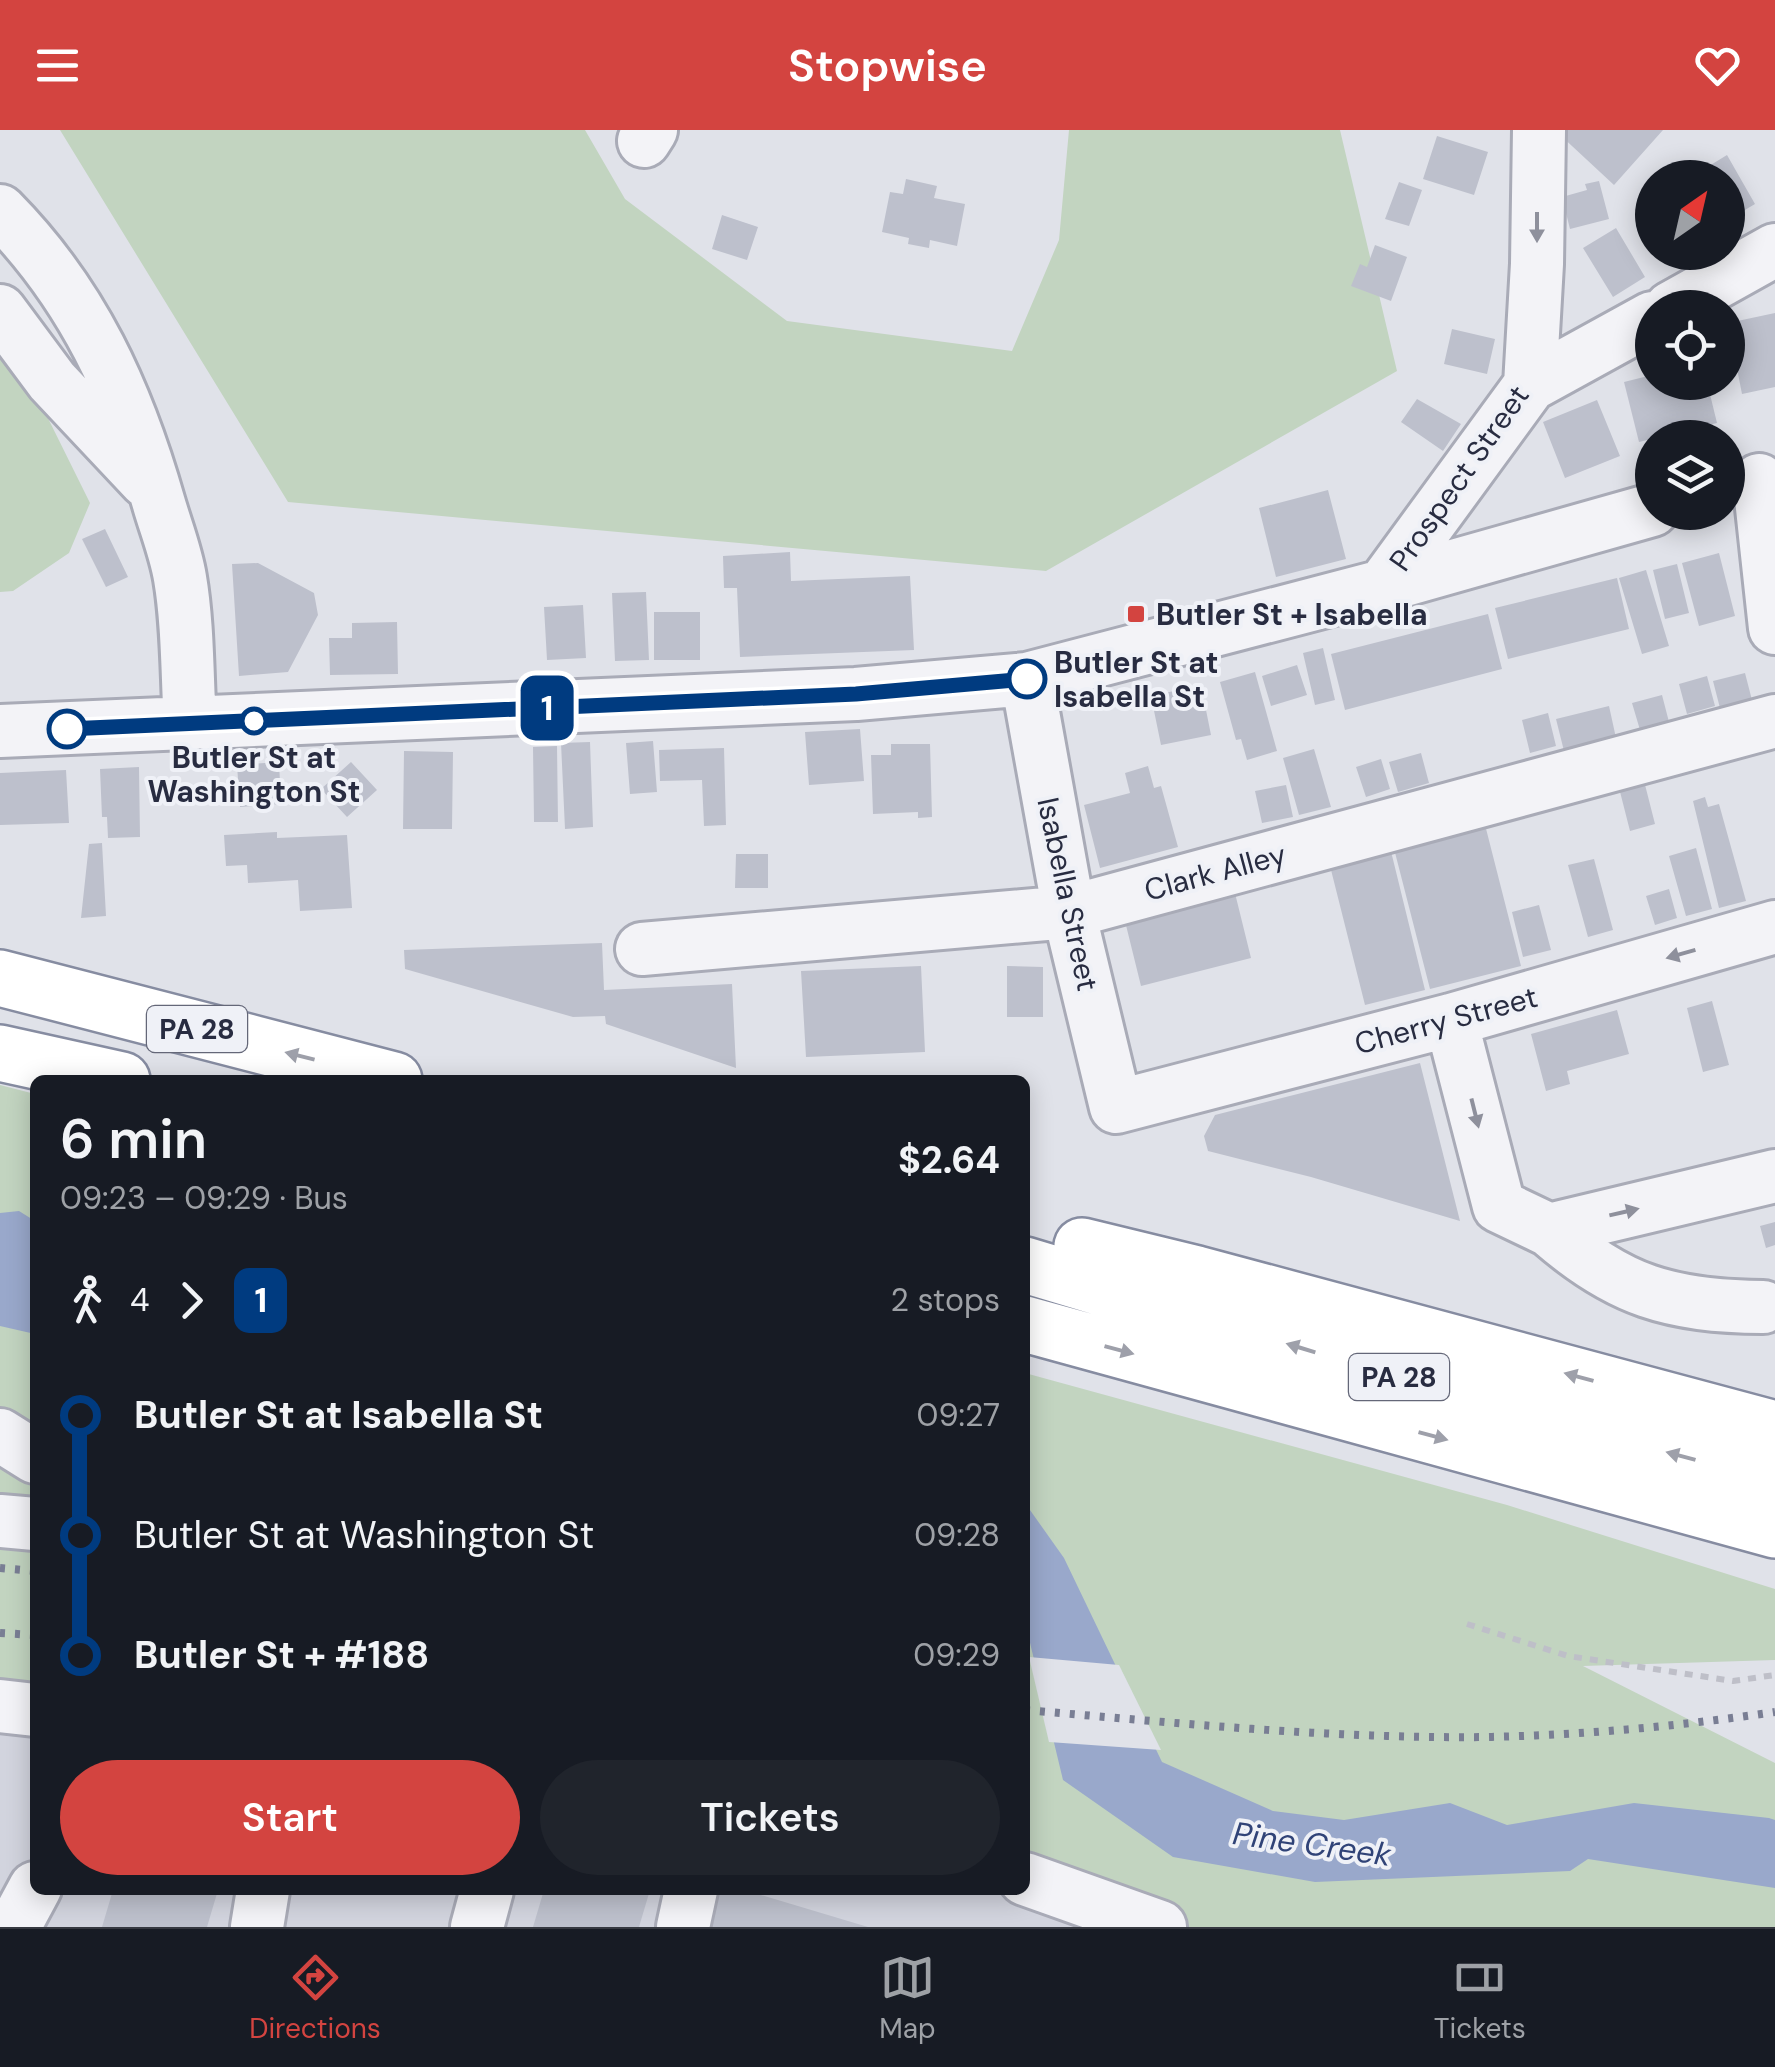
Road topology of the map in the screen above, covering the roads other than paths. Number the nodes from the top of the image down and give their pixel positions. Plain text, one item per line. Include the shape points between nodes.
1 (1539, 130) edge
2 (0, 212) edge
3 (1775, 250) edge
4 (1703, 290) edge
5 (0, 311) edge
6 (1635, 327) edge
7 (1530, 385) junction
8 (1754, 482) edge
9 (154, 489) junction
10 (1635, 515) edge
11 (1382, 586) junction
12 (1775, 628) edge
13 (1027, 679) junction
14 (1775, 721) edge
15 (190, 724) junction
16 (0, 731) edge
17 (1068, 912) junction
18 (1775, 927) edge
19 (642, 949) dead end
20 (0, 978) edge
21 (1451, 1020) junction
22 (0, 1053) edge
23 (99, 1075) edge
24 (375, 1075) edge
25 (1116, 1107) joint
26 (1775, 1176) edge
27 (1548, 1230) junction
28 (1030, 1234) edge
29 (1030, 1266) edge
30 (1763, 1307) dead end
31 (1030, 1325) edge
32 (1775, 1429) edge
33 (0, 1435) edge
34 (30, 1453) edge
35 (1775, 1482) edge
36 (0, 1520) edge
37 (30, 1523) edge
38 (1775, 1530) edge
39 (0, 1706) edge
40 (30, 1709) edge
41 (1030, 1881) edge
42 (31, 1895) edge
43 (262, 1895) edge
44 (486, 1895) edge
45 (690, 1895) edge
46 (14, 1927) edge
47 (257, 1927) edge
48 (477, 1927) edge
49 (682, 1927) edge
50 (1160, 1927) edge

1 -> 7 street, Prospect Street
2 - 9 street via 80,311 117,380
3 - 4 street
5 - 9 street via 52,381
6 - 7 street
7 - 11 street, Prospect Street
8 - 12 street
9 - 15 street via 180,578
10 - 11 street
11 - 13 street
13 - 15 street via 856,694
13 - 17 street, Isabella Street
14 - 17 street, Clark Alley
15 - 16 street
17 - 19 street, Clark Alley
17 - 25 street, Isabella Street
18 -> 21 street, Cherry Street
24 -> 20 highway, PA 28
21 - 25 street, Cherry Street
21 -> 27 street via 1499,1206
22 - 23 highway, PA 28
27 -> 26 street
27 - 30 street via 1585,1262 1650,1295
32 -> 28 highway
35 -> 29 highway, PA 28
31 -> 38 highway, PA 28
33 - 34 street
36 - 37 street
39 - 40 street
41 - 50 street
42 - 46 street
43 - 47 street
44 - 48 street
45 - 49 street

